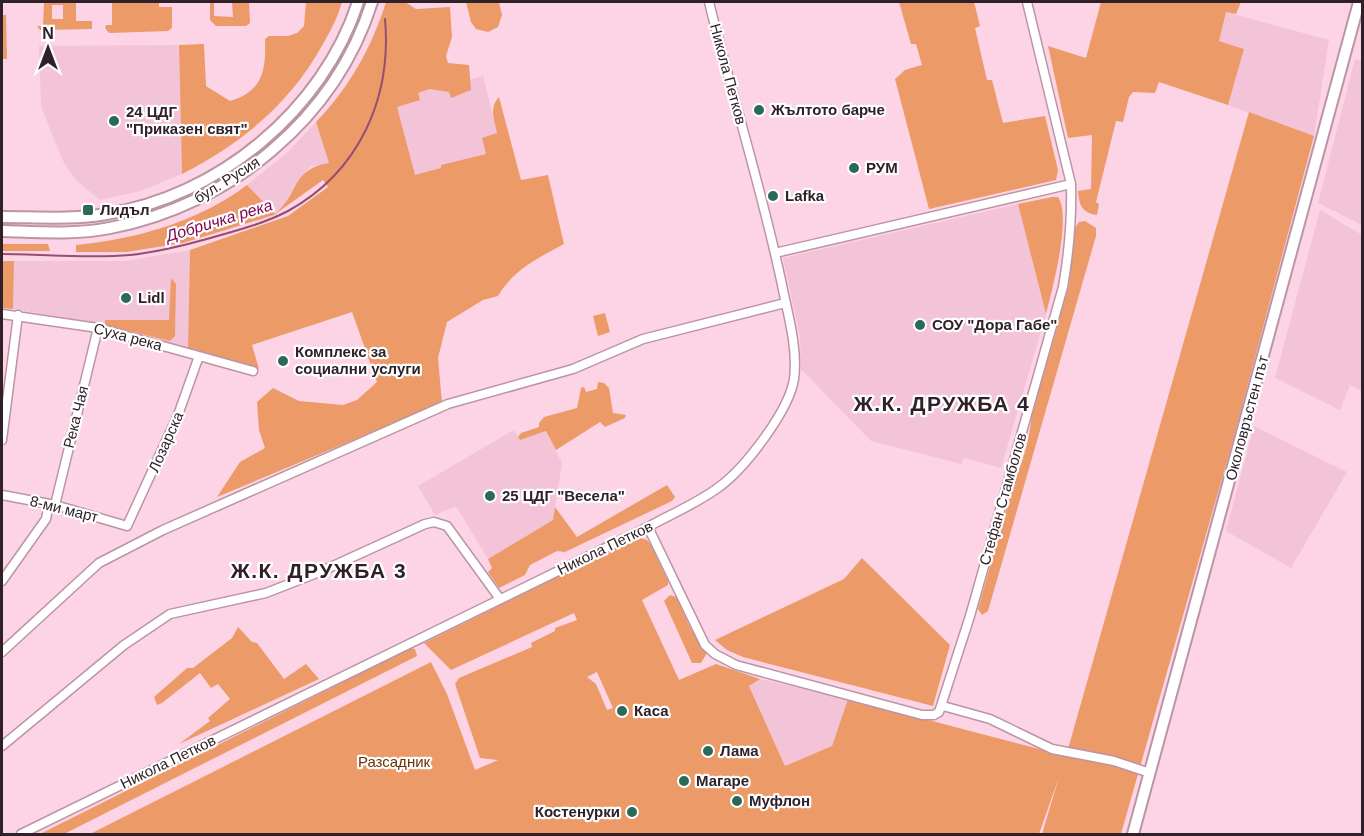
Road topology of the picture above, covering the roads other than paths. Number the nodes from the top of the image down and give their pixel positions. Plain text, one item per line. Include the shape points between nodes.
1 (357, 2) edge
2 (372, 2) edge
3 (709, 2) edge
4 (1027, 2) edge
5 (1359, 2) edge
6 (1071, 184) junction
7 (2, 217) edge
8 (2, 231) edge
9 (775, 253) junction
10 (785, 303) junction
11 (2, 314) edge
12 (18, 315) junction
13 (98, 328) junction
14 (199, 356) junction
15 (253, 371) dead end
16 (2, 440) edge
17 (2, 495) edge
18 (52, 504) junction
19 (127, 526) joint
20 (648, 527) junction
21 (2, 581) edge
22 (500, 599) junction
23 (2, 652) edge
24 (943, 706) junction
25 (2, 746) edge
26 (1150, 773) junction
27 (21, 834) edge
28 (1133, 834) edge

1 - 7 main road, бул. Русия via 335,53 306,96 259,143 224,168 145,205 107,214 74,218
2 - 8 main road, бул. Русия via 347,60 303,123 231,181 189,204 109,228 75,232
3 - 9 street, Никола Петков
4 - 6 street, Стефан Стамболов
5 - 26 main road, Околовръстен път
6 - 9 street
6 - 24 street, Стефан Стамболов via 1072,213 1063,287
9 - 10 street, Никола Петков
10 - 20 street, Никола Петков via 793,339 794,379 775,421 741,466 720,486
10 - 23 street via 643,339 573,369 448,404 154,534 99,562
11 - 12 street, Суха река
12 - 13 street, Суха река
12 - 16 street
13 - 14 street, Суха река
13 - 18 street, Река Чая
14 - 15 street, Суха река
14 - 19 street, Лозарска via 178,415
17 - 18 street, 8-ми март
18 - 19 street, 8-ми март
18 - 21 street, Река Чая via 46,519
20 - 22 street, Никола Петков
20 - 24 street via 699,635 715,654 736,665 922,715 934,715
22 - 25 street via 447,526 426,524 266,593 170,614 124,645
22 - 27 street, Никола Петков
24 - 26 street via 990,719 1052,749 1114,761
26 - 28 main road, Околовръстен път

